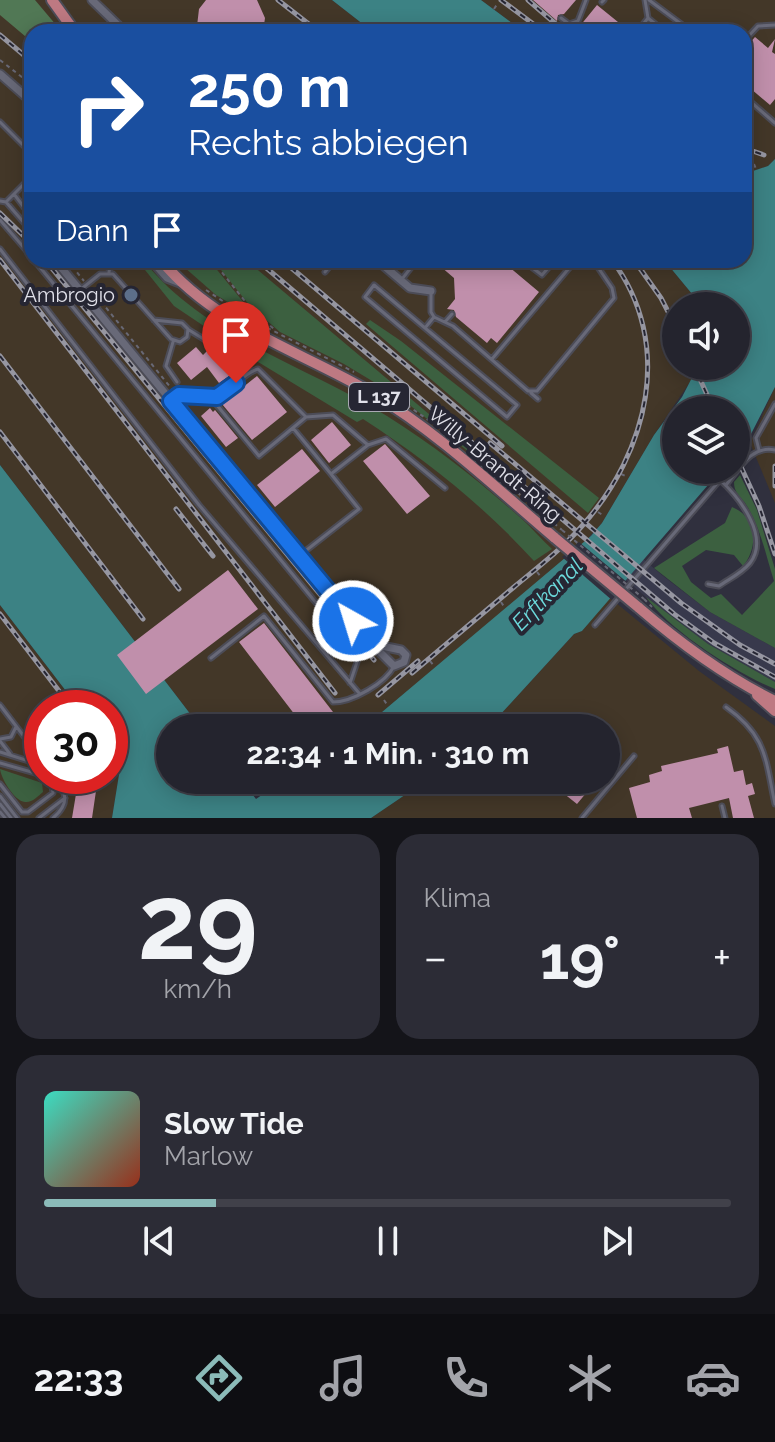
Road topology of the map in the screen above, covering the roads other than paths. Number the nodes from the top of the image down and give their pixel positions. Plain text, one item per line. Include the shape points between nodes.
1 (52, 0) edge
2 (92, 0) edge
3 (586, 0) edge
4 (647, 0) edge
5 (561, 18) dead end
6 (648, 18) junction
7 (69, 24) edge
8 (117, 24) edge
9 (643, 24) edge
10 (655, 24) edge
11 (681, 24) edge
12 (775, 25) edge
13 (752, 32) edge
14 (0, 74) edge
15 (24, 95) edge
16 (752, 103) edge
17 (0, 122) edge
18 (775, 123) edge
19 (24, 146) edge
20 (24, 184) edge
21 (14, 194) junction
22 (0, 201) edge
23 (6, 202) junction
24 (24, 207) edge
25 (0, 220) edge
26 (24, 223) edge
27 (24, 248) edge
28 (0, 249) edge
29 (40, 268) edge
30 (63, 268) edge
31 (110, 268) edge
32 (158, 268) edge
33 (169, 268) edge
34 (328, 268) edge
35 (387, 268) edge
36 (411, 268) edge
37 (533, 268) edge
38 (548, 268) edge
39 (569, 268) edge
40 (598, 268) edge
41 (109, 272) junction
42 (325, 272) dead end
43 (401, 280) junction
44 (184, 284) junction
45 (83, 287) junction
46 (431, 291) joint
47 (452, 314) dead end
48 (434, 317) junction
49 (154, 320) junction
50 (445, 322) junction
51 (425, 328) junction
52 (188, 329) junction
53 (173, 342) junction
54 (492, 359) junction
55 (232, 364) dead end
56 (177, 382) dead end
57 (528, 391) junction
58 (210, 397) junction
59 (175, 399) junction
60 (538, 399) dead end
61 (775, 404) edge
62 (306, 417) junction
63 (293, 428) junction
64 (368, 445) junction
65 (759, 450) junction
66 (775, 450) edge
67 (331, 474) junction
68 (726, 485) junction
69 (445, 488) dead end
70 (299, 556) junction
71 (708, 584) dead end
72 (595, 625) dead end
73 (372, 644) junction
74 (211, 658) dead end
75 (394, 666) junction
76 (350, 683) junction
77 (753, 690) junction
78 (359, 693) junction
79 (775, 701) edge
80 (0, 705) edge
81 (726, 707) dead end
82 (775, 711) edge
83 (16, 727) junction
84 (24, 737) edge
85 (0, 740) edge
86 (0, 752) edge
87 (11, 755) junction
88 (634, 756) dead end
89 (24, 759) edge
90 (0, 763) edge
91 (24, 770) edge
92 (0, 784) edge
93 (52, 794) edge
94 (0, 796) edge
95 (66, 797) joint
96 (0, 804) edge
97 (775, 804) edge
98 (722, 806) dead end
99 (0, 812) edge
100 (5, 818) edge
101 (11, 818) edge
102 (17, 818) edge
103 (39, 818) edge
104 (53, 818) edge
105 (582, 818) edge
106 (725, 818) edge

1 - 7 main road
2 - 8 street
3 - 5 lane via 578,21 569,24
4 - 6 lane
4 - 11 lane
6 - 9 lane
6 - 10 lane
12 - 13 lane via 758,26
14 - 15 street
16 - 18 lane
17 - 19 lane
20 - 21 lane
21 - 23 lane
21 - 24 lane
22 - 23 lane
23 - 26 lane
25 - 27 lane
28 - 76 lane via 199,505
29 - 76 lane via 354,649 357,662
30 - 45 street
31 - 41 lane
32 - 44 street
33 - 44 main road, Willy-Brandt-Ring / L 137
34 - 42 lane
35 - 43 street
36 - 43 lane
37 - 38 lane via 542,275
39 - 54 lane
40 - 57 lane via 614,298 541,389
41 - 45 lane
41 - 49 lane
43 - 46 street via 415,290
44 - 77 main road, Willy-Brandt-Ring / L 137, bridge via 238,323 397,409 559,534 696,655
45 - 59 street
46 - 48 lane
47 - 50 lane
48 - 50 lane
48 - 51 lane
49 - 52 lane via 182,323
49 - 53 lane
50 - 54 lane
51 - 51 lane via 517,405 507,417 365,297 374,285
52 - 53 lane via 184,340
52 - 55 lane via 220,349
53 - 56 lane via 166,366
54 - 57 lane
57 - 60 lane
58 - 59 lane
58 - 62 lane via 222,395 258,369
58 - 63 lane via 259,456
59 - 70 street
61 - 65 lane via 756,438
62 - 63 lane
62 - 64 lane via 333,415
63 - 67 lane
64 - 67 lane
64 - 69 lane via 386,439
65 - 66 lane
65 - 68 lane
67 - 70 lane via 359,509
68 - 71 lane via 748,517 757,545 746,568 719,586
68 - 72 lane via 720,480
70 - 73 street
73 - 75 street
73 - 75 street via 404,652 404,662
74 - 78 lane via 267,617 329,700 339,702
75 - 78 lane via 388,676
76 - 78 lane
77 - 79 main road, Willy-Brandt-Ring / L 137
77 - 82 main road, Willy-Brandt-Ring / L 137
80 - 83 lane
81 - 97 lane via 758,737
83 - 84 lane
83 - 85 lane via 11,737
85 - 87 lane
86 - 87 lane
87 - 89 lane
88 - 105 lane
90 - 91 lane
92 - 93 lane via 22,812
94 - 102 lane
95 - 103 lane
95 - 104 lane
96 - 101 lane
98 - 106 lane
99 - 100 lane

